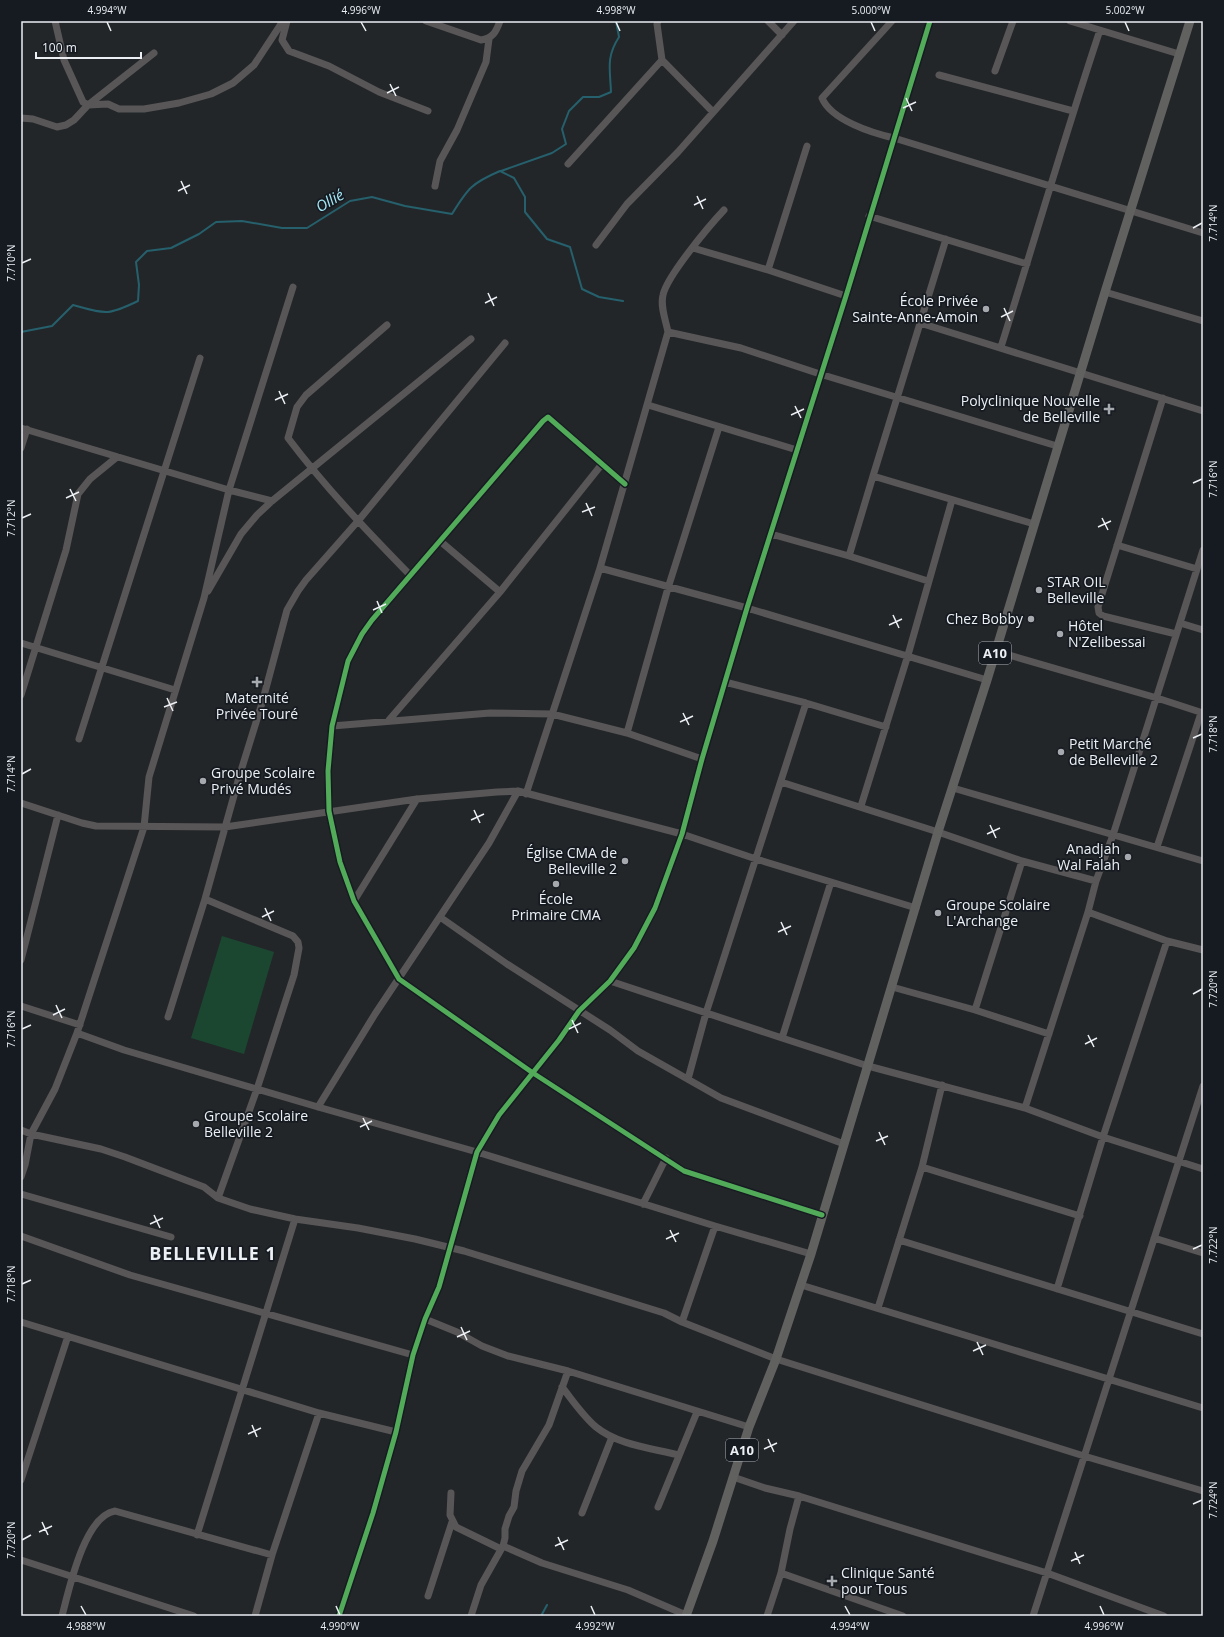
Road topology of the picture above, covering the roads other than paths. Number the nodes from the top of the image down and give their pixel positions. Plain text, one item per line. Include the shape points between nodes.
1 (55, 21) edge
2 (283, 21) edge
3 (286, 21) edge
4 (426, 21) edge
5 (500, 21) edge
6 (658, 21) edge
7 (768, 21) edge
8 (794, 21) edge
9 (892, 21) edge
10 (930, 21) edge
11 (1012, 21) edge
12 (1070, 21) edge
13 (1190, 21) edge
14 (1100, 30) junction
15 (782, 35) junction
16 (489, 39) junction
17 (154, 53) dead end
18 (1179, 54) junction
19 (662, 60) junction
20 (995, 71) dead end
21 (939, 75) dead end
22 (88, 105) junction
23 (1073, 111) junction
24 (428, 112) dead end
25 (713, 112) junction
26 (21, 118) edge
27 (894, 138) junction
28 (807, 146) dead end
29 (568, 164) dead end
30 (435, 186) dead end
31 (1052, 186) junction
32 (724, 210) dead end
33 (1130, 210) junction
34 (870, 216) junction
35 (1203, 233) edge
36 (946, 239) junction
37 (596, 245) dead end
38 (693, 248) junction
39 (1027, 264) junction
40 (768, 270) junction
41 (293, 287) dead end
42 (1105, 292) junction
43 (846, 296) junction
44 (1203, 321) edge
45 (920, 323) junction
46 (387, 325) dead end
47 (668, 332) junction
48 (471, 339) dead end
49 (505, 343) dead end
50 (1001, 347) junction
51 (200, 358) dead end
52 (1080, 371) junction
53 (820, 374) junction
54 (897, 398) junction
55 (1163, 398) junction
56 (648, 405) junction
57 (1203, 411) edge
58 (720, 427) junction
59 (24, 429) edge
60 (1058, 446) junction
61 (21, 448) edge
62 (797, 450) junction
63 (117, 457) junction
64 (602, 464) junction
65 (312, 470) junction
66 (165, 471) junction
67 (873, 476) junction
68 (625, 484) junction
69 (229, 490) junction
70 (952, 500) junction
71 (272, 501) junction
72 (358, 521) junction
73 (1034, 524) junction
74 (771, 534) junction
75 (440, 541) junction
76 (1117, 545) junction
77 (1203, 550) edge
78 (849, 556) junction
79 (600, 568) junction
80 (1197, 569) junction
81 (410, 575) junction
82 (928, 581) junction
83 (668, 588) junction
84 (500, 592) junction
85 (204, 598) junction
86 (747, 608) junction
87 (1180, 623) junction
88 (1203, 630) edge
89 (1176, 634) junction
90 (21, 643) edge
91 (37, 648) junction
92 (995, 651) junction
93 (908, 655) junction
94 (102, 667) junction
95 (987, 680) junction
96 (725, 682) junction
97 (175, 690) junction
98 (21, 695) edge
99 (1157, 698) junction
100 (806, 704) junction
101 (1202, 713) edge
102 (552, 714) junction
103 (389, 720) junction
104 (332, 726) junction
105 (886, 727) junction
106 (627, 733) junction
107 (79, 739) dead end
108 (702, 759) junction
109 (781, 782) junction
110 (953, 788) junction
111 (518, 791) junction
112 (526, 794) junction
113 (417, 799) junction
114 (21, 802) edge
115 (861, 806) junction
116 (329, 811) junction
117 (58, 815) junction
118 (144, 827) junction
119 (225, 827) junction
120 (938, 832) junction
121 (682, 834) junction
122 (1113, 835) junction
123 (1157, 848) junction
124 (756, 859) junction
125 (1022, 861) junction
126 (1203, 861) edge
127 (831, 882) junction
128 (1096, 882) junction
129 (205, 899) junction
130 (354, 901) junction
131 (916, 908) junction
132 (1088, 912) junction
133 (440, 917) junction
134 (1167, 941) junction
135 (1203, 950) edge
136 (21, 960) edge
137 (399, 979) junction
138 (610, 981) junction
139 (892, 987) junction
140 (21, 1006) edge
141 (975, 1010) junction
142 (579, 1011) junction
143 (706, 1013) junction
144 (168, 1018) dead end
145 (80, 1025) junction
146 (77, 1033) junction
147 (1049, 1034) junction
148 (782, 1038) junction
149 (868, 1066) junction
150 (533, 1073) junction
151 (688, 1079) junction
152 (942, 1085) junction
153 (1203, 1086) edge
154 (257, 1088) junction
155 (318, 1107) junction
156 (1025, 1108) junction
157 (21, 1130) edge
158 (31, 1134) junction
159 (1103, 1137) junction
160 (844, 1144) junction
161 (476, 1152) junction
162 (666, 1158) junction
163 (1179, 1161) junction
164 (23, 1165) edge
165 (922, 1167) junction
166 (1203, 1169) edge
167 (21, 1177) edge
168 (21, 1194) edge
169 (218, 1198) junction
170 (643, 1204) junction
171 (822, 1215) junction
172 (1080, 1216) junction
173 (295, 1219) junction
174 (715, 1226) junction
175 (21, 1236) edge
176 (171, 1237) dead end
177 (1154, 1238) junction
178 (899, 1240) junction
179 (450, 1247) junction
180 (1203, 1252) edge
181 (811, 1254) junction
182 (801, 1285) junction
183 (1057, 1289) junction
184 (878, 1308) junction
185 (1131, 1312) junction
186 (266, 1313) junction
187 (425, 1319) junction
188 (21, 1322) edge
189 (682, 1322) junction
190 (1203, 1334) edge
191 (68, 1336) junction
192 (413, 1355) junction
193 (776, 1359) junction
194 (568, 1371) junction
195 (1110, 1379) junction
196 (562, 1387) junction
197 (242, 1390) junction
198 (1203, 1408) edge
199 (697, 1412) junction
200 (319, 1413) junction
201 (749, 1427) junction
202 (396, 1432) junction
203 (612, 1437) junction
204 (678, 1455) junction
205 (1084, 1456) junction
206 (733, 1477) junction
207 (21, 1480) edge
208 (1203, 1491) edge
209 (451, 1493) dead end
210 (799, 1496) junction
211 (658, 1507) dead end
212 (582, 1513) dead end
213 (452, 1522) junction
214 (197, 1534) junction
215 (502, 1547) junction
216 (272, 1555) junction
217 (21, 1560) edge
218 (781, 1573) junction
219 (1047, 1573) junction
220 (72, 1576) junction
221 (428, 1596) dead end
222 (62, 1616) edge
223 (194, 1616) edge
224 (254, 1616) edge
225 (339, 1616) edge
226 (470, 1616) edge
227 (686, 1616) edge
228 (767, 1616) edge
229 (903, 1616) edge
230 (1033, 1616) edge
231 (1164, 1616) edge

1 - 22 street via 64,60 84,102
2 - 22 street via 254,64 233,83 211,94 144,110 119,109 108,104
3 - 24 street via 282,40 289,51 329,66 379,92
4 - 16 street via 481,40
5 - 16 street via 497,30
6 - 19 street
7 - 15 street
8 - 15 street
9 - 27 street via 822,98 825,106 831,111 857,126 871,133
10 - 27 street
11 - 20 street
12 - 14 street
13 - 18 main road, A10
14 - 18 street
14 - 23 street
15 - 25 street
16 - 30 street via 486,62 457,130 440,161
17 - 22 street
18 - 33 main road, A10
19 - 25 street
19 - 29 street
21 - 23 street
22 - 26 street via 74,120 57,127
23 - 31 street
25 - 37 street via 627,204
27 - 31 street
27 - 34 street
28 - 40 street
31 - 33 street
31 - 39 street
32 - 38 street
33 - 35 street
33 - 42 main road, A10
34 - 36 street
34 - 43 street
36 - 39 street
36 - 45 street
38 - 40 street
38 - 47 street via 663,295
39 - 50 street
40 - 43 street
41 - 69 street
42 - 44 street
42 - 52 main road, A10
43 - 53 street
45 - 50 street
45 - 54 street
46 - 65 street via 306,395 297,408 288,438
47 - 53 street via 741,348
47 - 56 street
48 - 65 street
49 - 72 street
50 - 52 street
51 - 66 street
52 - 55 street
52 - 60 main road, A10
53 - 54 street
53 - 62 street
54 - 60 street
54 - 67 street
55 - 57 street
55 - 76 street
56 - 58 street
56 - 68 street
58 - 62 street
58 - 83 street
59 - 61 street
59 - 63 street
60 - 73 main road, A10
62 - 74 street
63 - 66 street
63 - 91 street via 78,494 66,550
64 - 68 street
64 - 75 street via 548,417
64 - 84 street
65 - 71 street
65 - 72 street
66 - 69 street
66 - 94 street
67 - 70 street
67 - 78 street
68 - 79 street
69 - 71 street
69 - 85 street
70 - 73 street
70 - 82 street
71 - 85 street via 241,534
72 - 81 street
72 - 119 street via 306,580 288,610
73 - 92 main road, A10
74 - 78 street
74 - 86 street
75 - 81 street
75 - 84 street
76 - 80 street
76 - 89 street via 1098,607 1099,613
77 - 80 street
78 - 82 street
79 - 83 street
79 - 102 street
80 - 87 street
81 - 104 street via 362,634 348,662
82 - 93 street
83 - 86 street
83 - 106 street
84 - 103 street
85 - 97 street
86 - 93 street
86 - 96 street
87 - 88 street
87 - 89 street
89 - 99 street
90 - 91 street
91 - 94 street
91 - 98 street
92 - 95 main road, A10
92 - 99 street
93 - 95 street
93 - 105 street
94 - 97 street
94 - 107 street
95 - 110 main road, A10
96 - 100 street
96 - 108 street
97 - 118 street via 149,777
99 - 101 street
99 - 122 street
100 - 105 street
100 - 109 street
101 - 123 street
102 - 103 street via 490,713
102 - 106 street
102 - 112 street
103 - 104 street
104 - 116 street via 328,771
105 - 115 street
106 - 108 street
108 - 121 street
109 - 115 street
109 - 124 street
110 - 120 main road, A10
110 - 122 street
111 - 112 street
111 - 113 street
111 - 133 street via 489,843
112 - 121 street
113 - 116 street
113 - 130 street
114 - 117 street
115 - 120 street
116 - 119 street
116 - 130 street via 340,862
117 - 118 street via 96,826
117 - 136 street
118 - 119 street
118 - 145 street
119 - 129 street
120 - 125 street
120 - 131 main road, A10
121 - 124 street
121 - 138 street via 654,908 634,948
122 - 123 street
122 - 128 street
123 - 126 street
124 - 127 street
124 - 143 street
125 - 128 street
125 - 141 street
127 - 131 street
127 - 148 street
128 - 132 street
129 - 144 street
129 - 154 street via 293,936 298,942 294,975
130 - 137 street
131 - 139 main road, A10
132 - 134 street
132 - 147 street
133 - 137 street
133 - 142 street
134 - 135 street
134 - 159 street
137 - 150 street
137 - 155 street
138 - 142 street
138 - 143 street
139 - 141 street
139 - 149 main road, A10
140 - 145 street
141 - 147 street
142 - 150 street
142 - 151 street via 638,1051
143 - 148 street
143 - 151 street
145 - 146 street
146 - 154 street via 124,1050
146 - 158 street via 55,1089
147 - 156 street
148 - 149 street
149 - 152 street
149 - 160 main road, A10
150 - 161 street via 499,1115
150 - 162 street
151 - 160 street via 721,1098
152 - 156 street
152 - 165 street
153 - 163 street
154 - 155 street
154 - 169 street
155 - 161 street
156 - 159 street
157 - 158 street
158 - 164 street
158 - 169 street via 101,1149 125,1157 204,1187
159 - 163 street
159 - 172 street
160 - 171 main road, A10
161 - 170 street
161 - 179 street
162 - 170 street
162 - 171 street via 684,1171
163 - 166 street
163 - 177 street
164 - 167 street
165 - 172 street
165 - 178 street
168 - 176 street
169 - 173 street via 250,1209
170 - 174 street
171 - 181 main road, A10
172 - 183 street
173 - 179 street via 358,1228
173 - 186 street
174 - 181 street
174 - 189 street
175 - 186 street via 130,1275
177 - 180 street
177 - 185 street
178 - 183 street
178 - 184 street
179 - 187 street via 439,1287
179 - 189 street via 640,1305
181 - 182 main road, A10
182 - 184 street
182 - 193 main road, A10
183 - 185 street
184 - 195 street
185 - 190 street
185 - 195 street
186 - 192 street
186 - 197 street
187 - 192 street
187 - 194 street via 495,1351
188 - 191 street
189 - 193 street
191 - 197 street
191 - 207 street
192 - 202 street
193 - 201 main road, A10
193 - 205 street
194 - 196 street
194 - 199 street
195 - 198 street
195 - 205 street
196 - 203 street via 585,1416 597,1428
196 - 215 street via 549,1425 522,1471
197 - 200 street
197 - 214 street
199 - 201 street
199 - 204 street
200 - 202 street
200 - 216 street
201 - 206 main road, A10
202 - 225 street
203 - 204 street
203 - 212 street
204 - 211 street
205 - 208 street
205 - 219 street
206 - 210 street
206 - 227 main road, A10
209 - 213 street
210 - 218 street
210 - 219 street
213 - 215 street via 456,1527
213 - 221 street
214 - 216 street
214 - 220 street via 115,1511 108,1512 92,1531
215 - 226 street via 481,1585
215 - 227 street via 542,1563 628,1590
216 - 224 street
217 - 220 street
218 - 228 street
218 - 229 street
219 - 230 street
219 - 231 street
220 - 222 street
220 - 223 street

